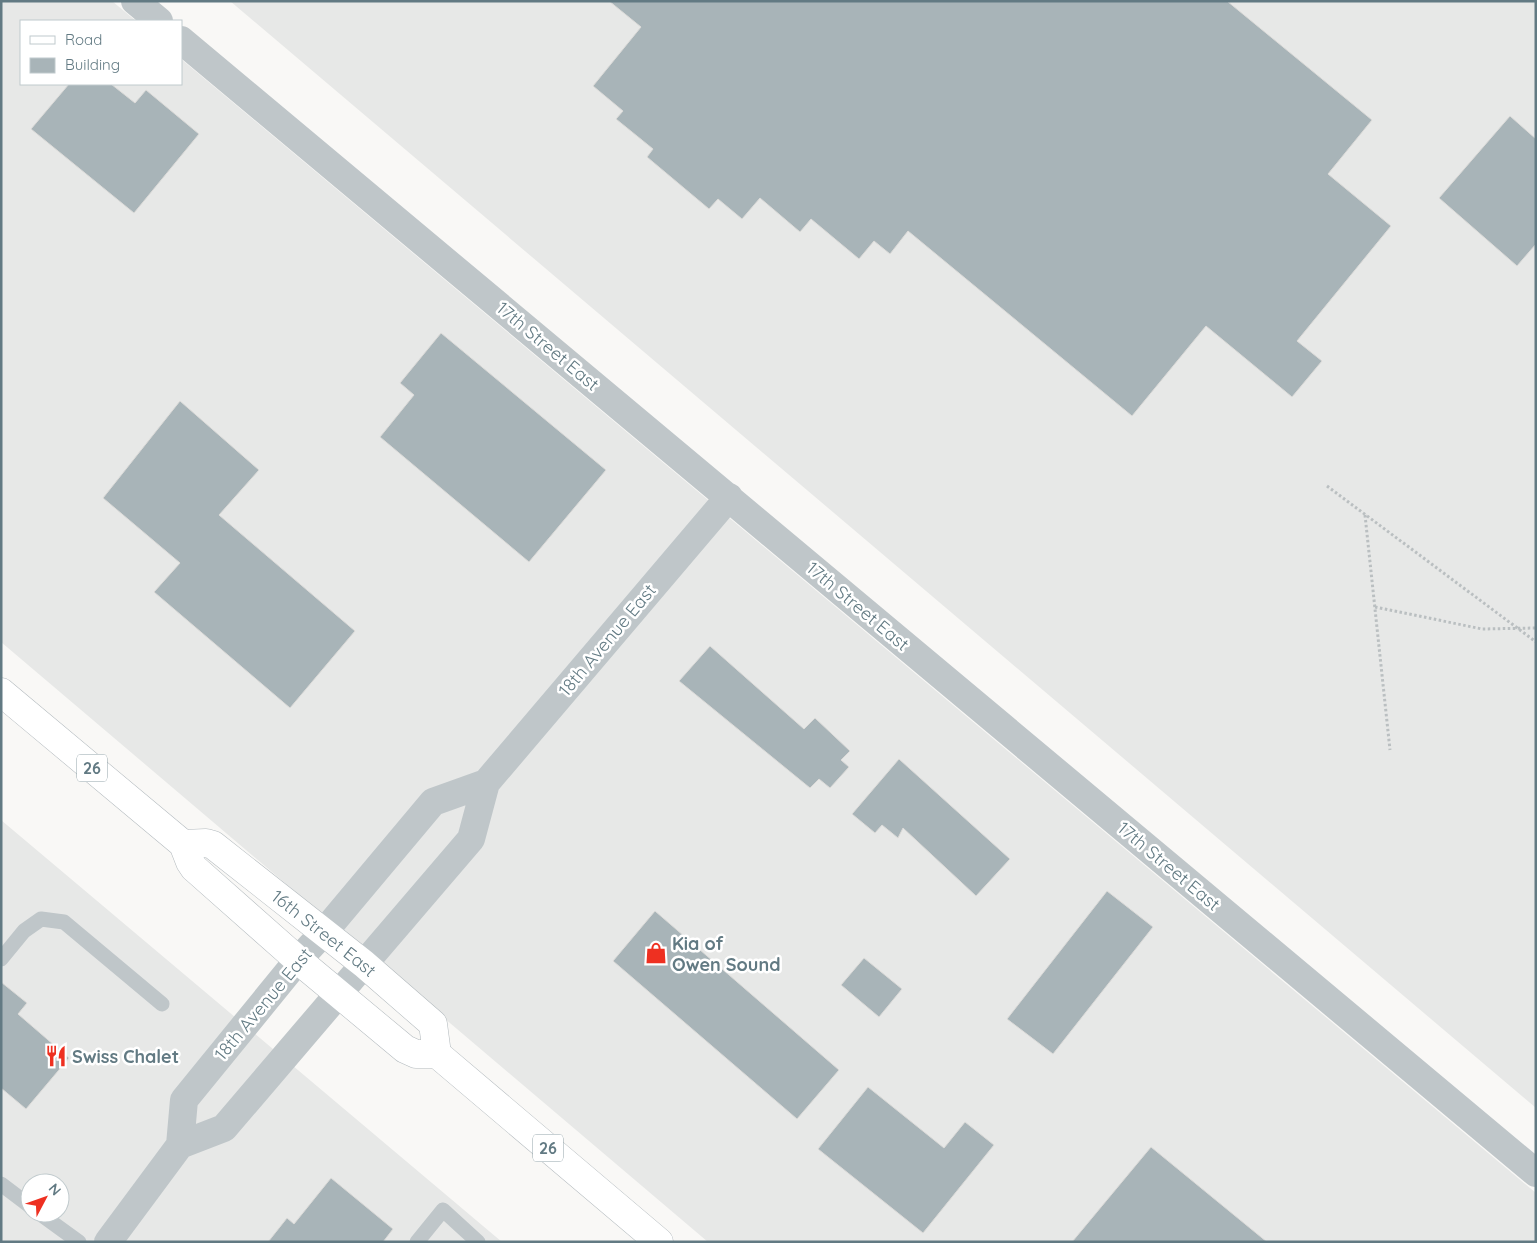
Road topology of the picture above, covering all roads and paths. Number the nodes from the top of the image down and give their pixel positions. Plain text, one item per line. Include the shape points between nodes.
1 (136, 1) edge
2 (158, 20) edge
3 (182, 41) edge
4 (1326, 486) dead end
5 (729, 497) junction
6 (1364, 514) junction
7 (1374, 607) junction
8 (1536, 628) edge
9 (1536, 642) edge
10 (1, 692) edge
11 (1390, 750) dead end
12 (486, 784) junction
13 (184, 844) junction
14 (324, 932) junction
15 (1, 959) edge
16 (298, 960) junction
17 (364, 964) junction
18 (338, 994) junction
19 (162, 1004) dead end
20 (437, 1054) junction
21 (180, 1145) junction
22 (1536, 1173) edge
23 (1, 1184) edge
24 (20, 1198) edge
25 (53, 1223) edge
26 (79, 1242) edge
27 (108, 1242) edge
28 (417, 1242) edge
29 (478, 1242) edge
30 (659, 1242) edge

1 - 2 street
3 - 5 street, 17th Street East
4 - 6 path
5 - 12 street, 18th Avenue East
5 - 22 street, 17th Street East
6 - 7 path
6 - 9 path
7 - 8 path via 1482,629
7 - 11 path
10 - 13 main road, 16th Street East / 26
12 - 14 street, 18th Avenue East via 434,802
12 - 17 street, 18th Avenue East via 471,839
13 - 14 main road, 16th Street East via 213,845
13 - 16 main road, 16th Street East / 26 via 194,868
14 - 16 street, 18th Avenue East
14 - 17 main road, 16th Street East
15 - 19 lane via 24,931 41,919 64,922
16 - 18 main road, 16th Street East / 26
16 - 21 street, 18th Avenue East via 184,1100
17 - 18 street, 18th Avenue East
17 - 20 main road, 16th Street East via 433,1024
18 - 20 main road, 16th Street East / 26 via 405,1049 416,1054
18 - 21 street, 18th Avenue East via 224,1128
20 - 30 main road, 26
21 - 27 street
23 - 24 lane
25 - 26 lane
28 - 29 lane via 442,1210

